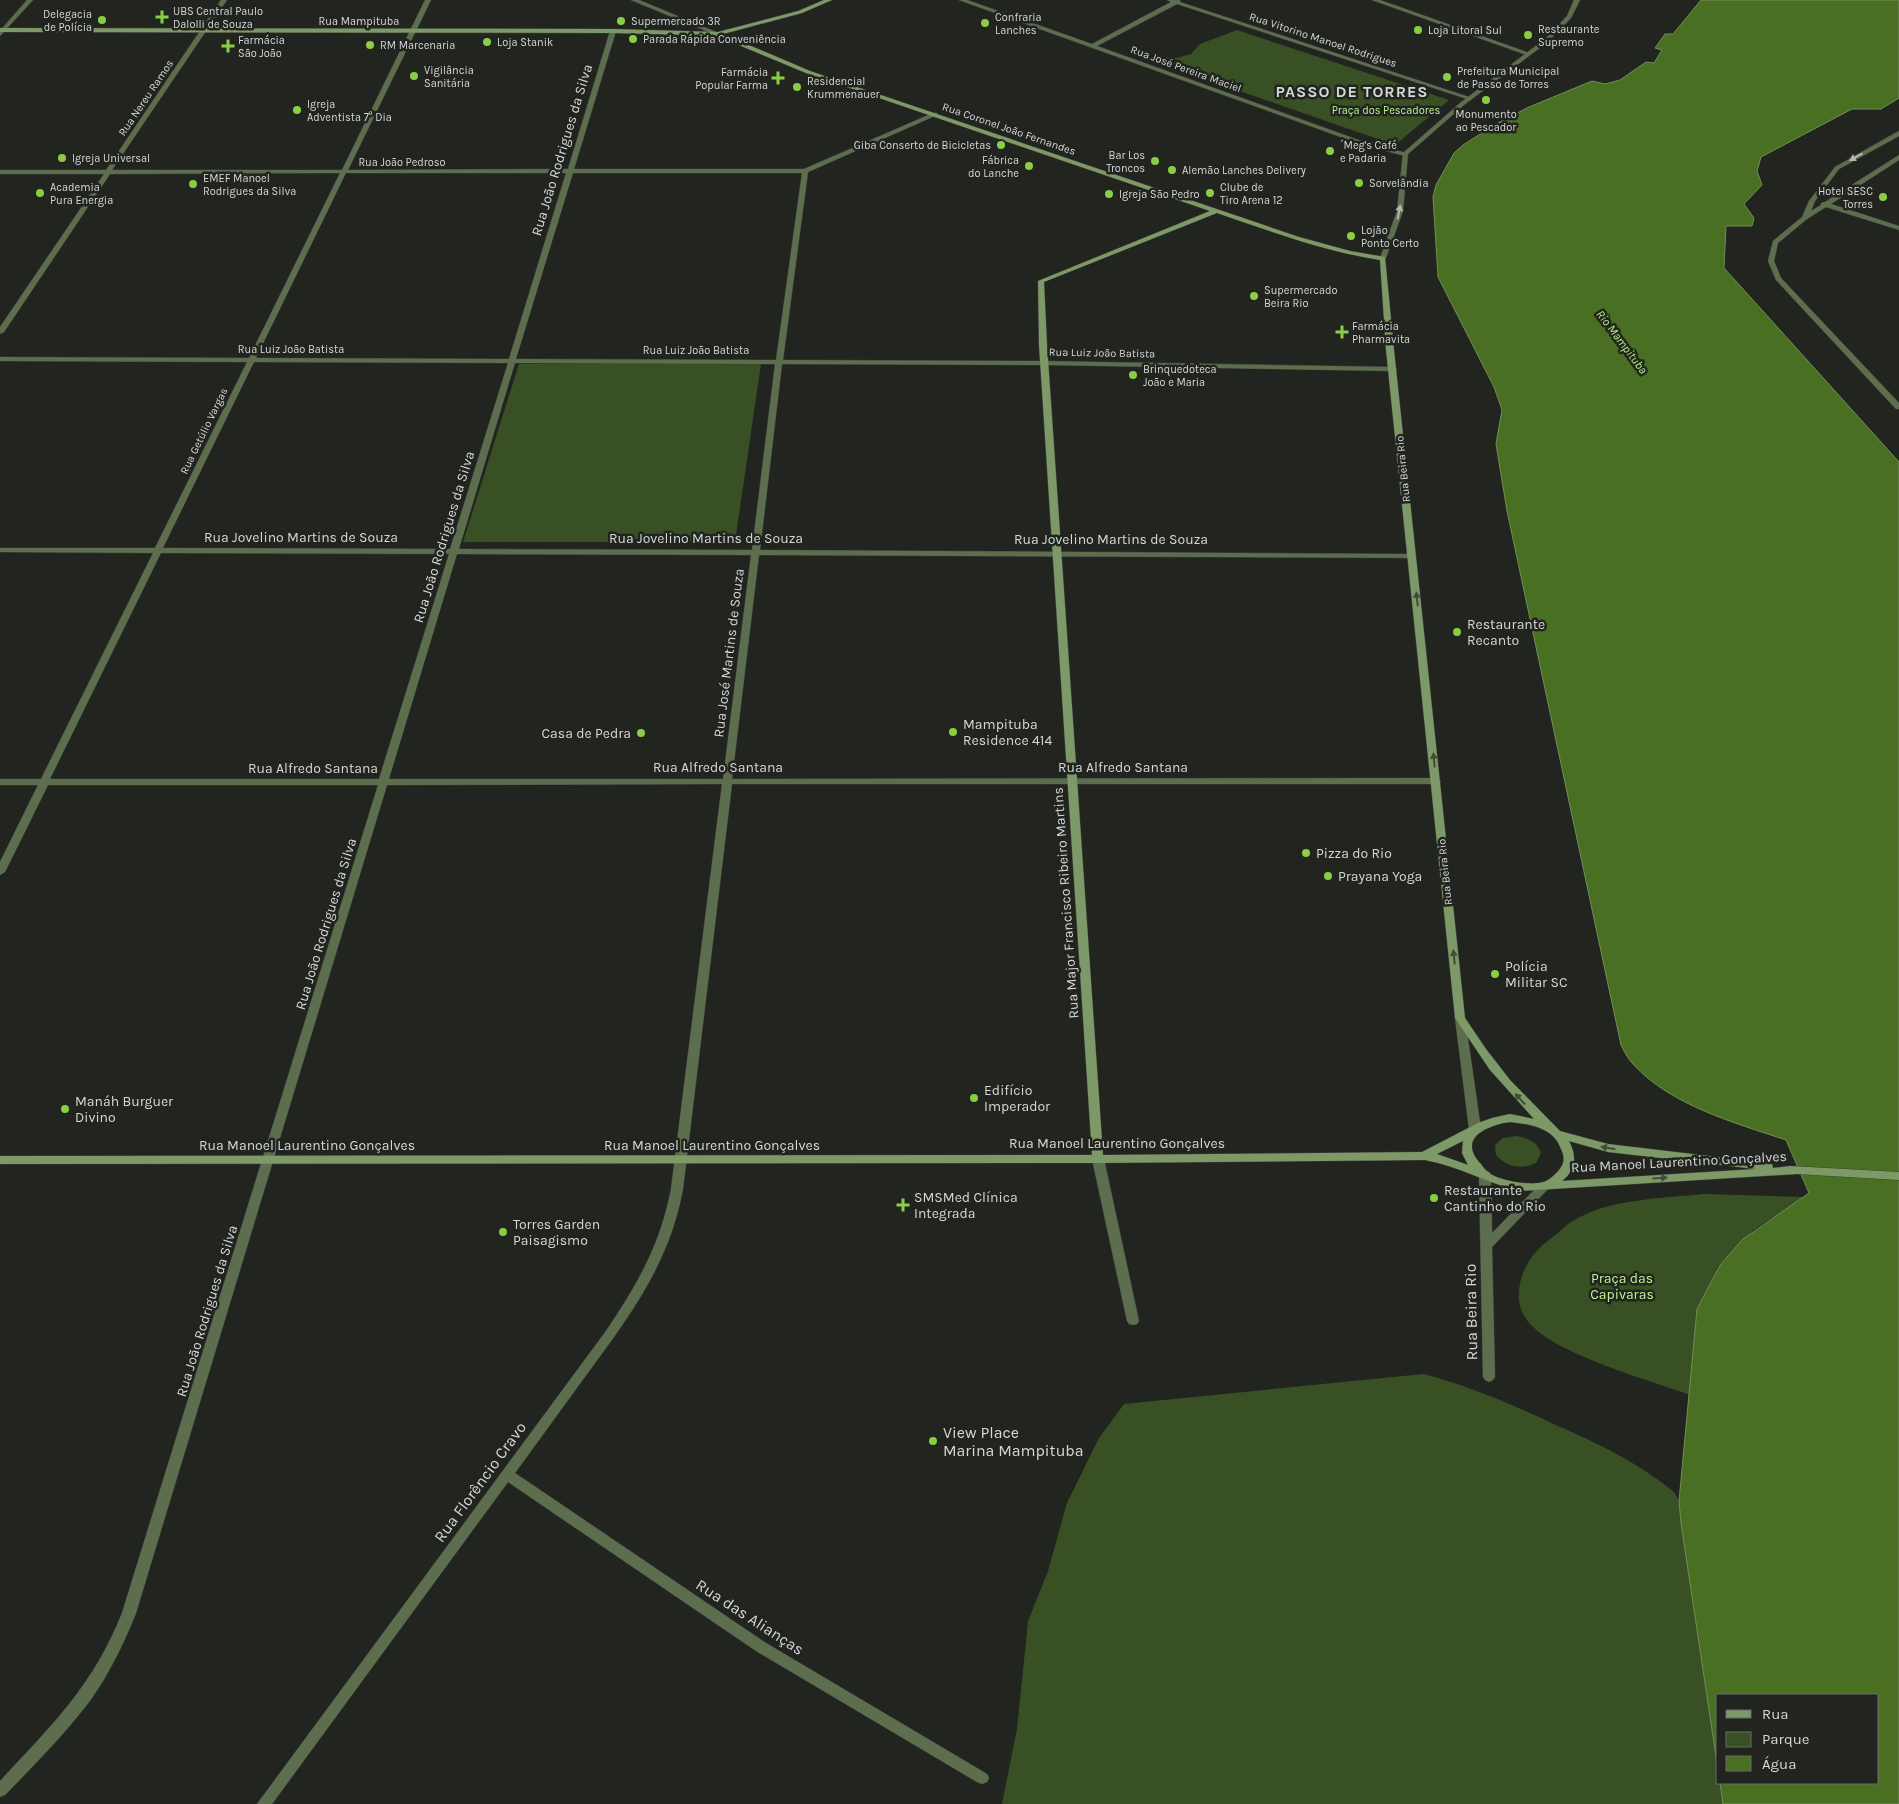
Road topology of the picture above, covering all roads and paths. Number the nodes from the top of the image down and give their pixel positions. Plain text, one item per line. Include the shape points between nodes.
1 (30, 0) edge
2 (224, 0) edge
3 (428, 0) edge
4 (634, 0) edge
5 (829, 0) edge
6 (962, 0) edge
7 (1170, 0) edge
8 (1375, 0) edge
9 (1577, 0) edge
10 (1178, 1) edge
11 (203, 30) junction
12 (413, 31) junction
13 (613, 31) junction
14 (1, 32) edge
15 (718, 34) junction
16 (1093, 46) junction
17 (1529, 54) junction
18 (1469, 98) junction
19 (934, 114) junction
20 (1899, 133) edge
21 (1405, 154) junction
22 (1899, 157) edge
23 (805, 171) junction
24 (0, 172) edge
25 (108, 172) junction
26 (344, 172) junction
27 (570, 172) junction
28 (1812, 201) junction
29 (1826, 205) junction
30 (1218, 210) junction
31 (1805, 218) junction
32 (1899, 228) edge
33 (1383, 258) junction
34 (0, 332) edge
35 (0, 359) edge
36 (251, 360) junction
37 (512, 361) junction
38 (779, 362) junction
39 (1044, 363) junction
40 (1393, 369) junction
41 (1899, 406) edge
42 (0, 550) edge
43 (158, 551) junction
44 (454, 551) junction
45 (756, 552) junction
46 (1057, 553) junction
47 (1412, 556) junction
48 (727, 781) junction
49 (1072, 781) junction
50 (1436, 781) junction
51 (0, 782) edge
52 (44, 782) junction
53 (384, 782) junction
54 (0, 872) edge
55 (1460, 1018) junction
56 (1475, 1129) junction
57 (1555, 1133) junction
58 (1425, 1156) junction
59 (1098, 1159) junction
60 (0, 1160) edge
61 (268, 1160) junction
62 (680, 1160) junction
63 (1795, 1171) junction
64 (1485, 1174) junction
65 (1899, 1176) edge
66 (1546, 1184) junction
67 (1486, 1246) junction
68 (1133, 1320) dead end
69 (1489, 1377) dead end
70 (507, 1474) junction
71 (982, 1778) dead end
72 (0, 1791) edge
73 (264, 1804) edge

1 - 14 street
2 - 11 street, Rua Nereu Ramos
3 - 12 street, Rua Getúlio Vargas
4 - 15 street, Rua Coronel João Fernandes
5 - 15 main road via 800,12
6 - 16 street, Rua José Pereira Maciel
7 - 10 street, Rua Vitorino Manoel Rodrigues
8 - 17 street
9 - 17 street via 1569,17
10 - 16 street
10 - 18 street, Rua Vitorino Manoel Rodrigues
11 - 12 main road, Rua Mampituba
11 - 14 main road, Rua Mampituba
11 - 25 street, Rua Nereu Ramos
12 - 13 main road, Rua Mampituba
12 - 26 street, Rua Getúlio Vargas
13 - 15 main road, Rua Mampituba
13 - 27 street, Rua João Rodrigues da Silva
15 - 19 main road, Rua Coronel João Fernandes via 808,72
16 - 21 street, Rua José Pereira Maciel via 1366,144
17 - 18 street
18 - 21 street
19 - 23 street
19 - 30 main road, Rua Coronel João Fernandes
20 -> 28 street via 1837,168
33 -> 21 street, Rua Beira Rio via 1400,211
22 - 29 street
23 - 27 street, Rua João Pedroso
23 - 38 street, Rua José Martins de Souza
24 - 25 street, Rua João Pedroso
25 - 26 street, Rua João Pedroso
25 - 34 street, Rua Nereu Ramos
26 - 27 street, Rua João Pedroso
26 - 36 street, Rua Getúlio Vargas
27 - 37 street, Rua João Rodrigues da Silva
28 - 29 street
28 - 31 street
29 - 31 street
29 - 32 street
30 - 33 main road, Rua Coronel João Fernandes via 1316,244
30 - 39 main road, Rua Major Francisco Ribeiro Martins via 1043,278 1040,281
31 - 41 street via 1775,242 1770,261 1778,279
33 - 40 main road, Rua Beira Rio
35 - 36 street, Rua Luiz João Batista
36 - 37 street, Rua Luiz João Batista
36 - 43 street, Rua Getúlio Vargas
37 - 38 street, Rua Luiz João Batista
37 - 44 street, Rua João Rodrigues da Silva
38 - 39 street, Rua Luiz João Batista
38 - 45 street, Rua José Martins de Souza
39 - 40 street, Rua Luiz João Batista
39 - 46 main road, Rua Major Francisco Ribeiro Martins
40 - 47 main road, Rua Beira Rio
42 - 43 street, Rua Jovelino Martins de Souza
43 - 44 street, Rua Jovelino Martins de Souza
43 - 52 street, Rua Getúlio Vargas
44 - 45 street, Rua Jovelino Martins de Souza
44 - 53 street, Rua João Rodrigues da Silva
45 - 46 street, Rua Jovelino Martins de Souza
45 - 48 street, Rua José Martins de Souza
46 - 47 street, Rua Jovelino Martins de Souza
46 - 49 main road, Rua Major Francisco Ribeiro Martins
50 -> 47 main road, Rua Beira Rio
48 - 49 street, Rua Alfredo Santana
48 - 53 street, Rua Alfredo Santana
48 - 62 street, Rua José Martins de Souza
49 - 50 street, Rua Alfredo Santana
49 - 59 main road, Rua Major Francisco Ribeiro Martins
55 -> 50 main road, Rua Beira Rio
51 - 52 street, Rua Alfredo Santana
52 - 53 street, Rua Alfredo Santana
52 - 54 street, Rua Getúlio Vargas
53 - 61 street, Rua João Rodrigues da Silva
55 - 56 street, Rua Beira Rio
57 -> 55 main road, Rua Beira Rio via 1512,1091
56 - 57 main road, Rua Manoel Laurentino Gonçalves via 1489,1121 1508,1118 1533,1122
56 - 58 main road, Rua Manoel Laurentino Gonçalves
56 - 64 main road, Rua Beira Rio via 1467,1148 1472,1163
63 -> 57 main road, Rua Manoel Laurentino Gonçalves via 1608,1148
57 - 66 main road, Rua Beira Rio via 1567,1147 1569,1162 1562,1176
58 - 59 main road, Rua Manoel Laurentino Gonçalves
58 - 64 main road, Rua Manoel Laurentino Gonçalves
59 - 62 main road, Rua Manoel Laurentino Gonçalves
59 - 68 street, Rua Major Francisco Ribeiro Martins
60 - 61 main road, Rua Manoel Laurentino Gonçalves
61 - 62 main road, Rua Manoel Laurentino Gonçalves
61 - 72 street, Rua João Rodrigues da Silva via 129,1613 117,1642 71,1714
62 - 70 street, Rua Florêncio Cravo via 674,1212 655,1264 610,1334
63 - 65 main road
66 -> 63 main road, Rua Manoel Laurentino Gonçalves
64 - 66 main road, Rua Manoel Laurentino Gonçalves via 1520,1187
64 - 67 street, Rua Beira Rio
66 - 67 street, Rua Beira Rio
67 - 69 street, Rua Beira Rio
70 - 71 street, Rua das Alianças via 761,1647
70 - 73 street, Rua Florêncio Cravo

